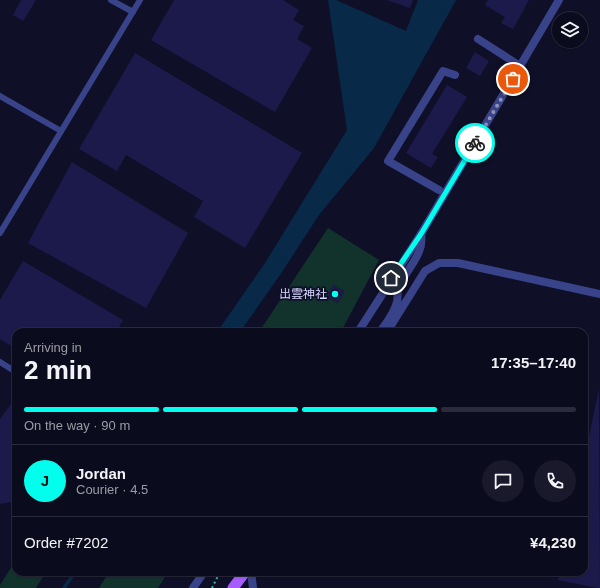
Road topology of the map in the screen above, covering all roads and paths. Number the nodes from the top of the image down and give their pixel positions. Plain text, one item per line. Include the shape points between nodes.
1 (110, 0) edge
2 (140, 0) edge
3 (559, 0) edge
4 (133, 12) junction
5 (478, 39) dead end
6 (520, 66) junction
7 (455, 76) dead end
8 (0, 96) edge
9 (62, 131) junction
10 (439, 190) dead end
11 (0, 233) edge
12 (421, 234) junction
13 (600, 294) edge
14 (361, 328) edge
15 (383, 328) edge
16 (389, 328) edge
17 (0, 362) edge
18 (12, 370) edge
19 (201, 576) edge
20 (218, 576) edge
21 (242, 576) edge
22 (252, 576) edge
23 (193, 588) edge
24 (212, 588) edge
25 (234, 588) edge
26 (253, 588) edge

1 - 4 lane
2 - 4 lane
3 - 6 street
4 - 9 lane
5 - 6 street
6 - 12 street
7 - 10 street via 443,71 388,161
8 - 9 lane
9 - 11 lane
12 - 14 street
12 - 15 street via 420,251 398,288 393,314
13 - 16 street via 458,263 439,263 425,271
17 - 18 lane
19 - 23 street
20 - 24 path
21 - 25 main road
22 - 26 street

